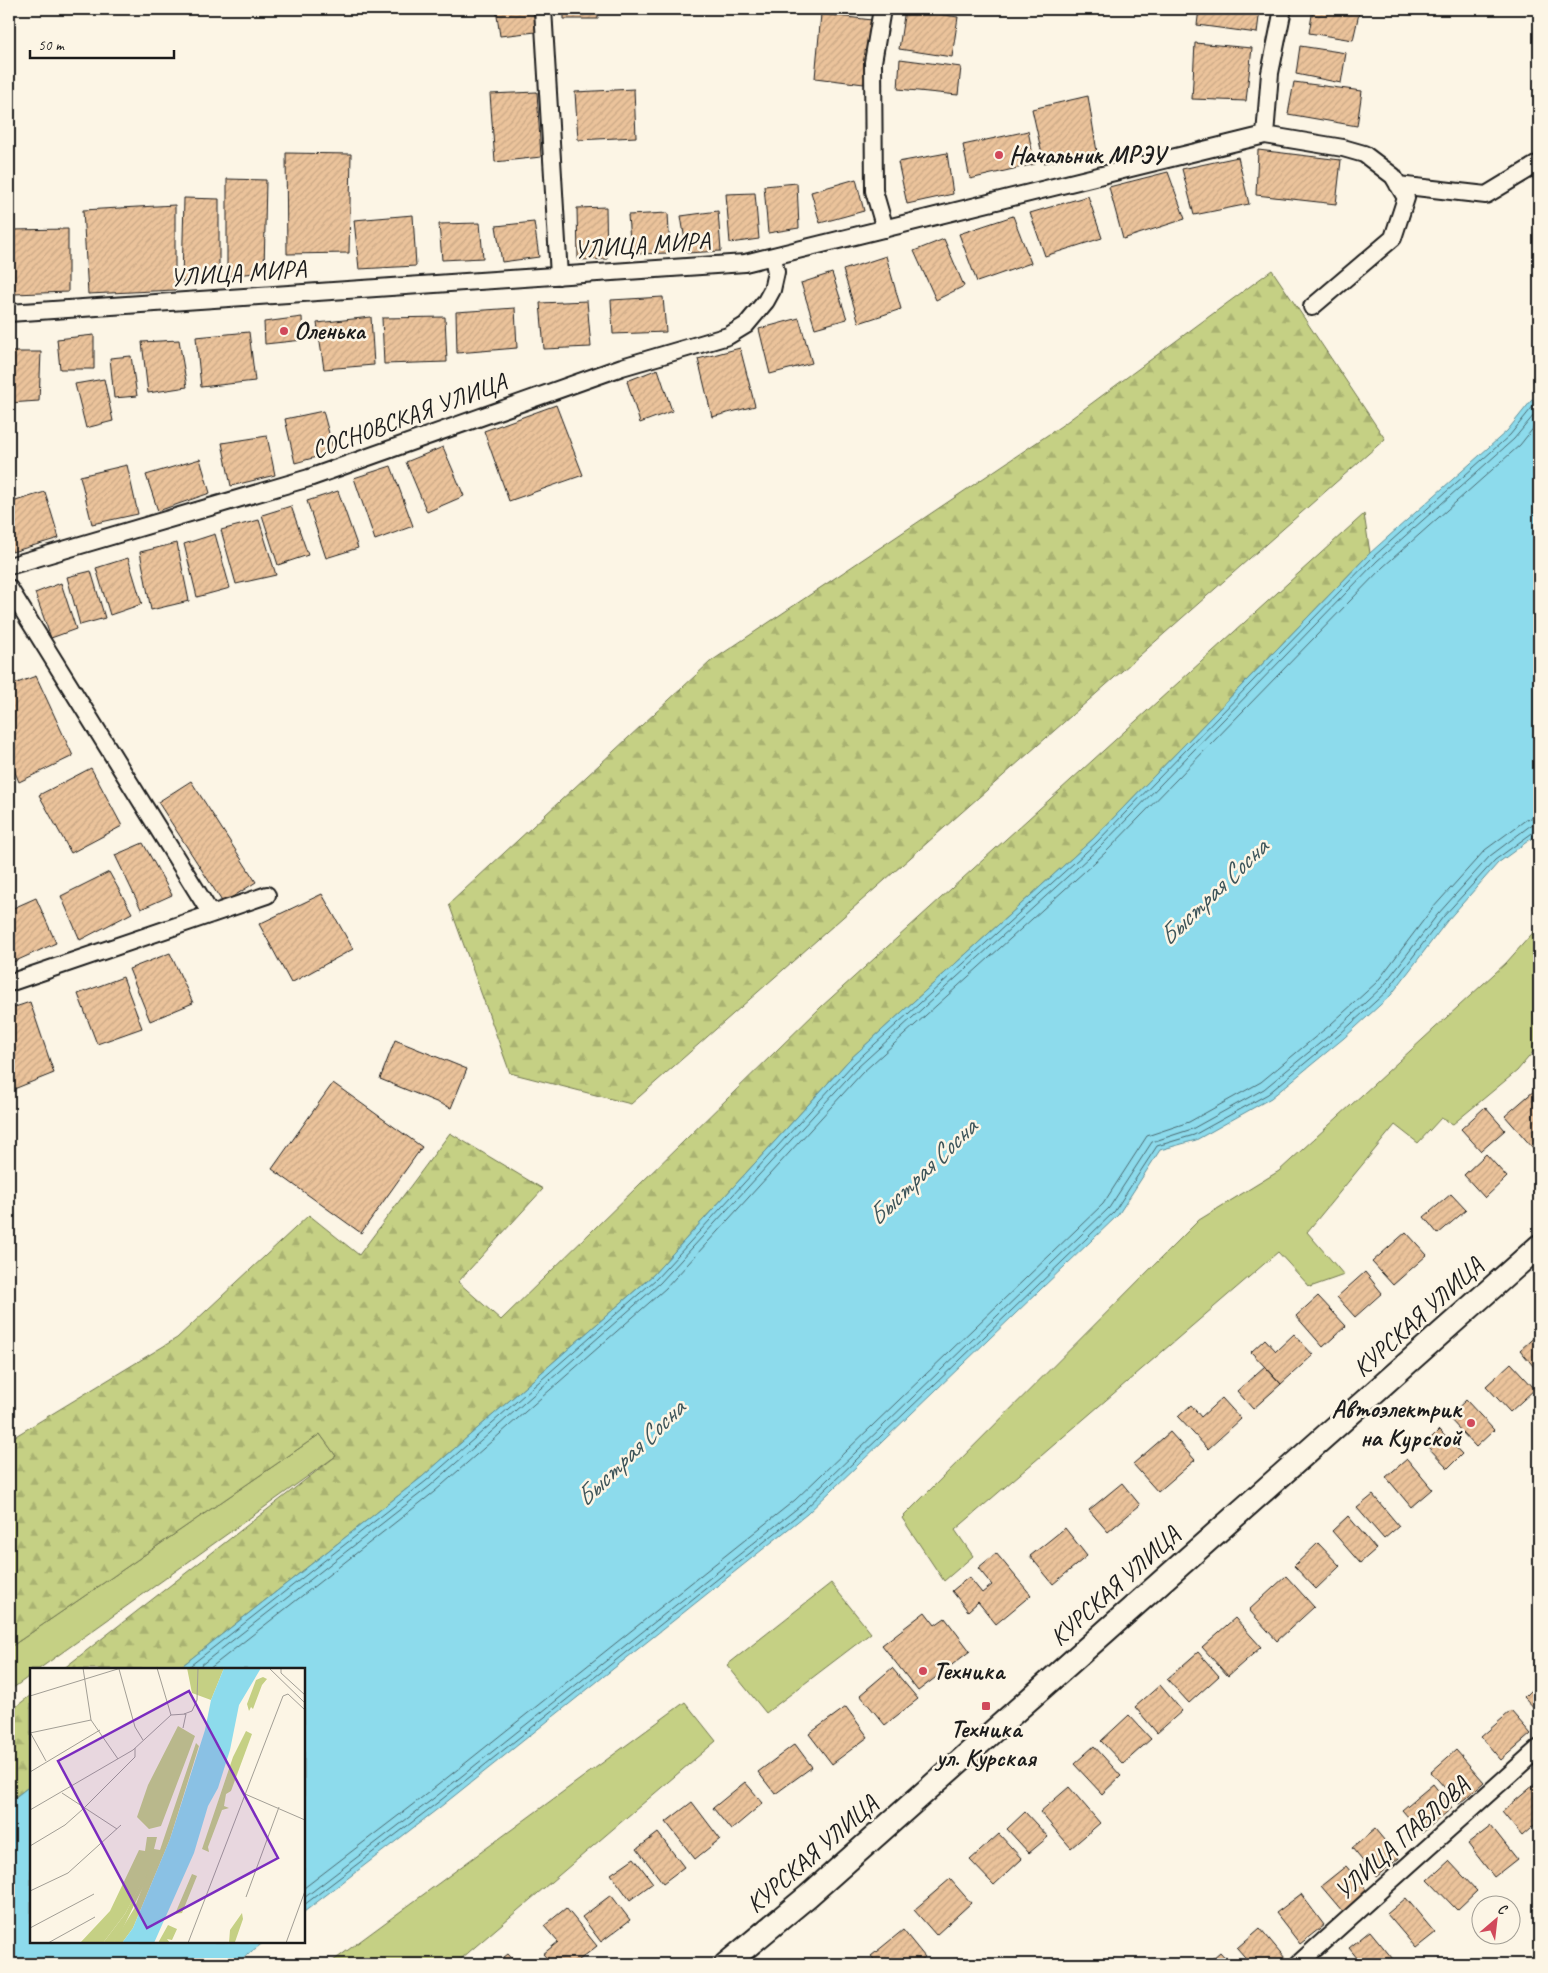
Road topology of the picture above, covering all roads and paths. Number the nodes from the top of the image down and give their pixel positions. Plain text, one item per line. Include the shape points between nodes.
1 (543, 9) edge
2 (882, 9) edge
3 (1283, 9) edge
4 (1265, 135) junction
5 (1539, 164) edge
6 (1398, 185) junction
7 (885, 229) junction
8 (772, 256) junction
9 (559, 276) junction
10 (1312, 307) dead end
11 (9, 313) edge
12 (9, 566) edge
13 (9, 588) edge
14 (267, 895) dead end
15 (211, 914) junction
16 (9, 983) edge
17 (1539, 1246) edge
18 (1539, 1748) edge
19 (726, 1964) edge
20 (1298, 1964) edge

1 - 9 street
2 - 7 street via 873,62 874,191
3 - 4 street via 1270,73
4 - 6 street via 1364,154 1393,176
4 - 7 street, УЛИЦА МИРА
5 - 6 street via 1486,195
6 - 10 street via 1406,198 1393,238
7 - 8 street, УЛИЦА МИРА
8 - 9 street, УЛИЦА МИРА via 745,263
8 - 12 street, СОСНОВСКАЯ УЛИЦА via 776,272 766,301 746,325 728,336 622,367 309,478
9 - 11 street, УЛИЦА МИРА
13 - 15 street
14 - 15 street
15 - 16 street
17 - 19 street, КУРСКАЯ УЛИЦА via 808,1896
18 - 20 street, УЛИЦА ПАВЛОВА

